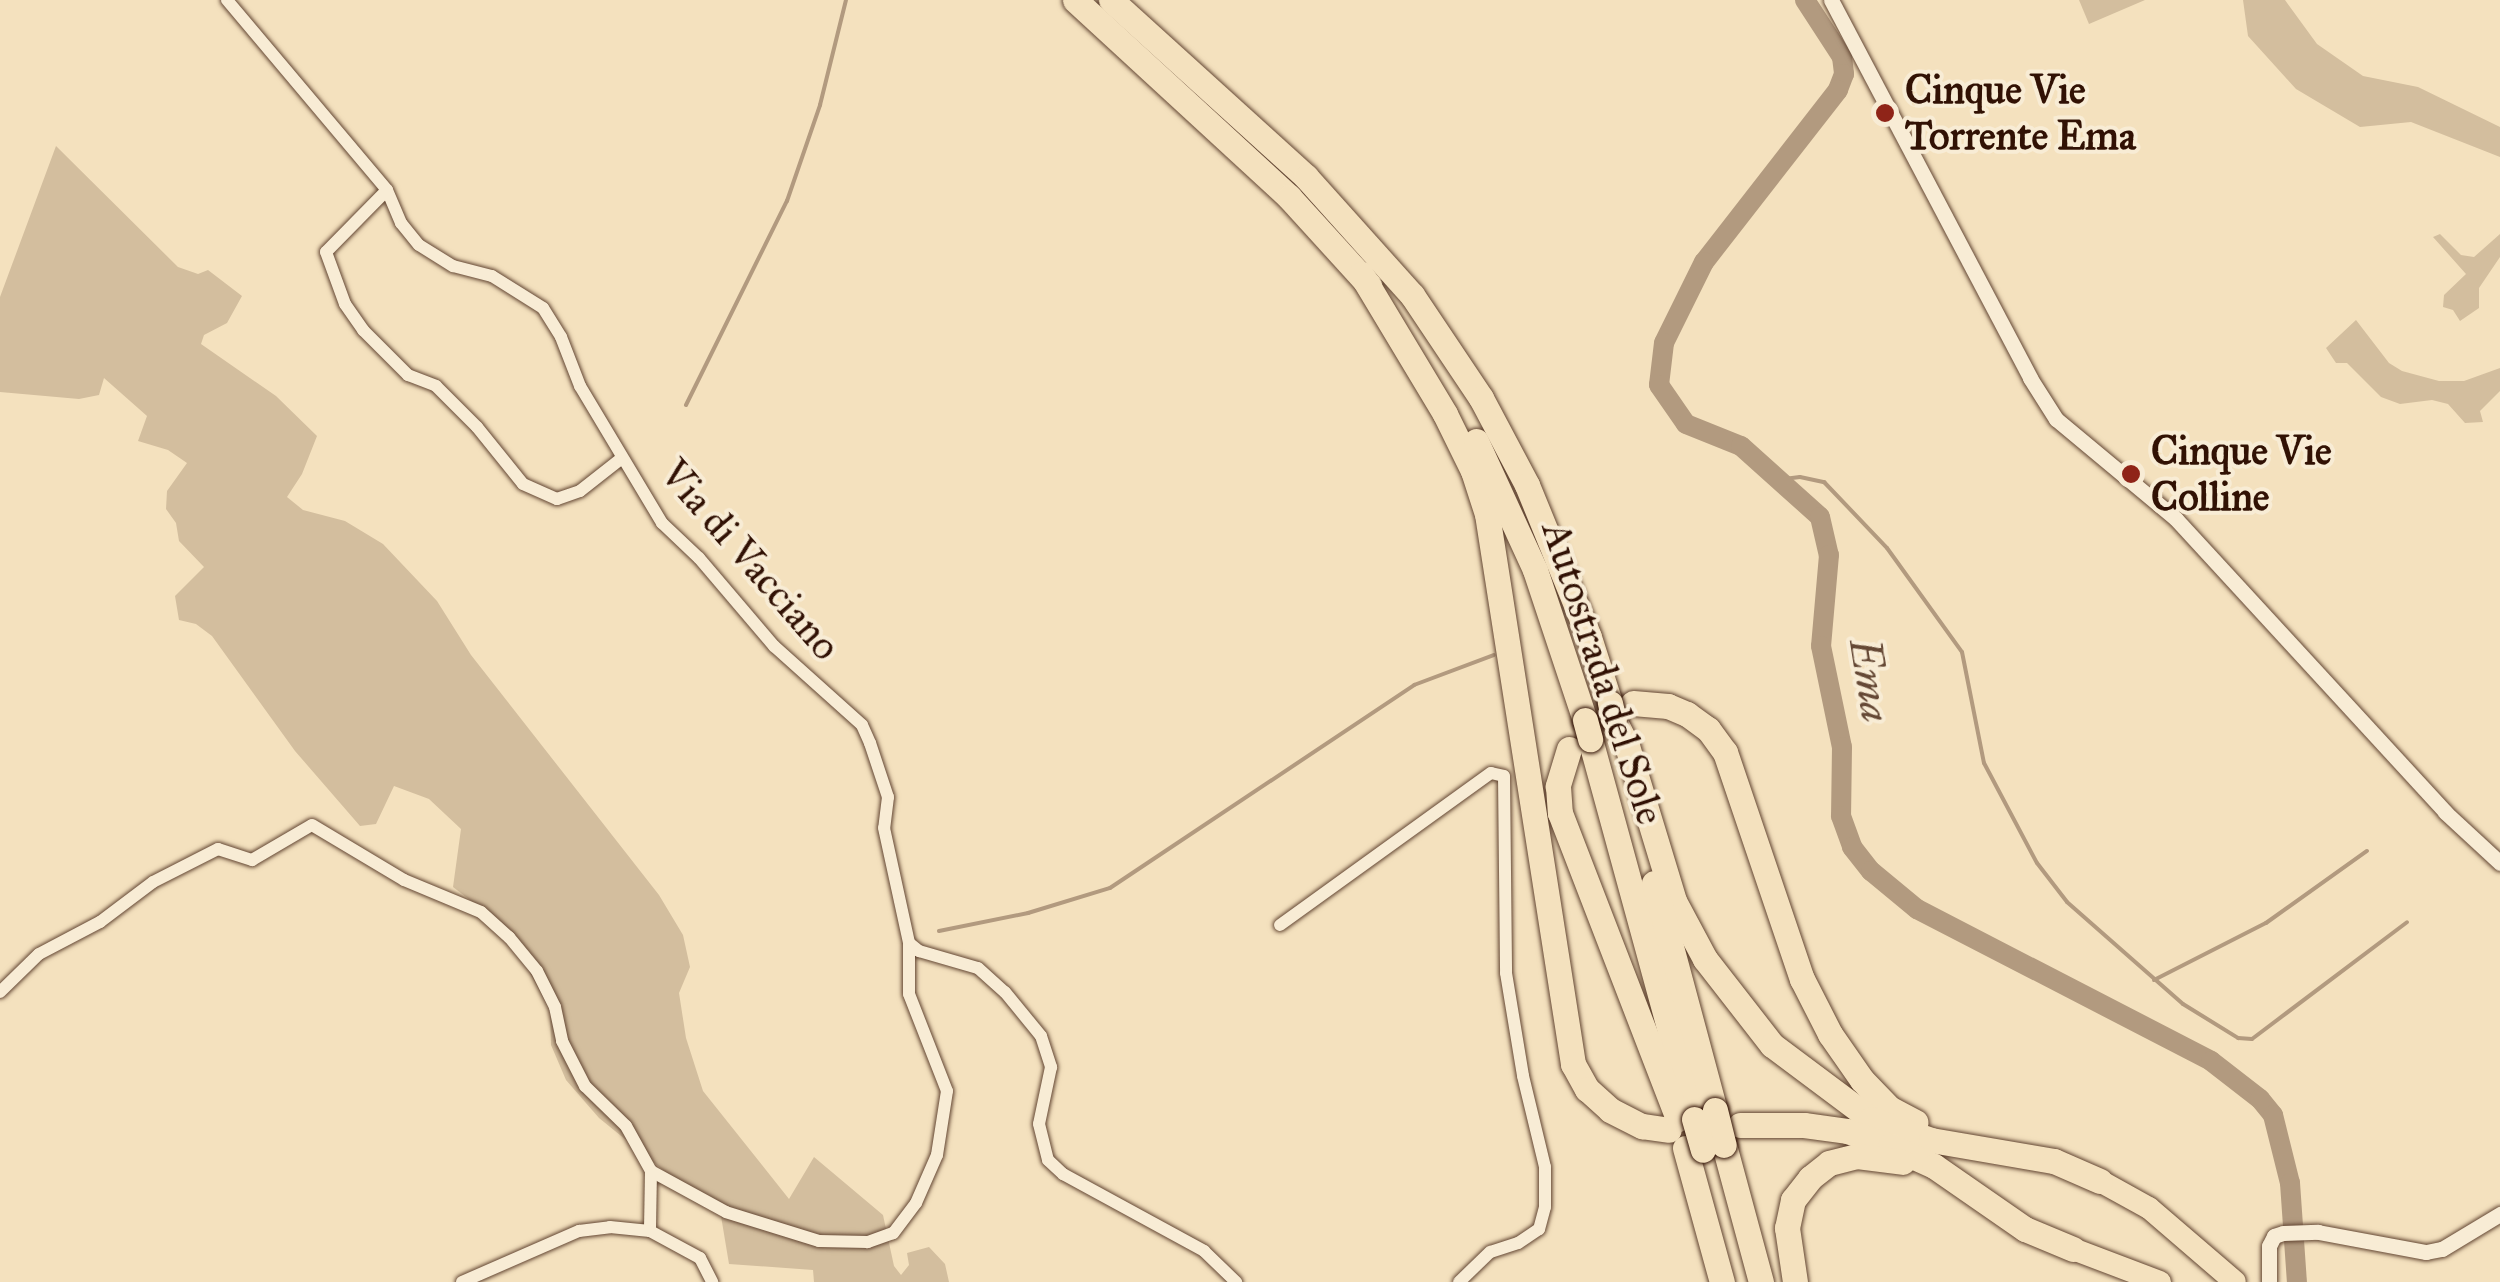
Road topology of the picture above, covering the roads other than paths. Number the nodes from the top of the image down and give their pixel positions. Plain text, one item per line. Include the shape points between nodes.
1 (226, 0) edge
2 (1075, 0) edge
3 (1111, 0) edge
4 (1831, 0) edge
5 (387, 190) junction
6 (1361, 274) junction
7 (622, 458) junction
8 (1619, 709) junction
9 (1582, 736) junction
10 (2500, 862) edge
11 (1280, 924) dead end
12 (909, 943) junction
13 (0, 992) edge
14 (1701, 1131) junction
15 (1989, 1151) junction
16 (651, 1171) junction
17 (1955, 1180) junction
18 (2100, 1181) joint
19 (2500, 1214) edge
20 (650, 1231) junction
21 (2074, 1249) joint
22 (462, 1282) edge
23 (712, 1282) edge
24 (1236, 1282) edge
25 (1458, 1282) edge
26 (1722, 1282) edge
27 (1736, 1282) edge
28 (1762, 1282) edge
29 (1795, 1282) edge
30 (2160, 1282) edge
31 (2235, 1282) edge
32 (2269, 1282) edge

1 - 5 street, Via di Vacciano
2 - 6 highway, Autostrada del Sole via 1289,197
3 - 8 highway, Autostrada del Sole via 1306,178 1412,296 1481,398 1527,485
4 - 10 street via 2044,404 2176,518 2446,812
5 - 7 street, Via di Vacciano via 420,245 453,266 492,276 543,308
5 - 7 street via 326,252 345,304 363,330 408,375 436,386 478,426 523,484 558,499 580,492
6 - 9 highway, Autostrada del Sole via 1402,324 1498,482 1554,620
6 - 14 highway via 1445,414 1487,514 1573,1064 1587,1089 1628,1121
7 - 12 street, Via di Vacciano via 662,523 774,646 862,725 888,797 887,852
8 - 14 highway, Autostrada del Sole
8 - 15 highway via 1674,901 1705,959 1772,1045 1870,1119
8 - 15 highway via 1668,706 1708,728 1724,752 1802,979 1830,1034 1889,1108
9 - 14 highway, Autostrada del Sole
9 - 14 highway via 1558,786 1560,813
11 - 25 street via 1490,773 1504,776 1506,973 1545,1167 1545,1207 1538,1228 1490,1252
12 - 16 street, Via di Vacciano via 909,994 947,1091 946,1120 916,1203 893,1232 868,1242 820,1240 726,1212
12 - 24 street via 978,968 1041,1036 1052,1067 1039,1124 1048,1160 1204,1251
13 - 16 street via 39,954 100,922 153,882 218,849 252,860 312,825 404,880 480,912 509,937 537,971 584,1086 626,1126
14 - 17 highway via 1804,1125 1846,1132
14 - 26 highway
14 - 27 highway, Autostrada del Sole
14 - 28 highway, Autostrada del Sole
15 - 18 highway via 2054,1161
16 - 20 street
17 - 21 highway via 2024,1229
17 - 29 highway via 1887,1158 1829,1163 1793,1200 1788,1228
18 - 31 highway via 2148,1208
19 - 32 street via 2426,1252 2289,1234
20 - 22 street via 579,1231
20 - 23 street via 700,1258
21 - 30 highway

